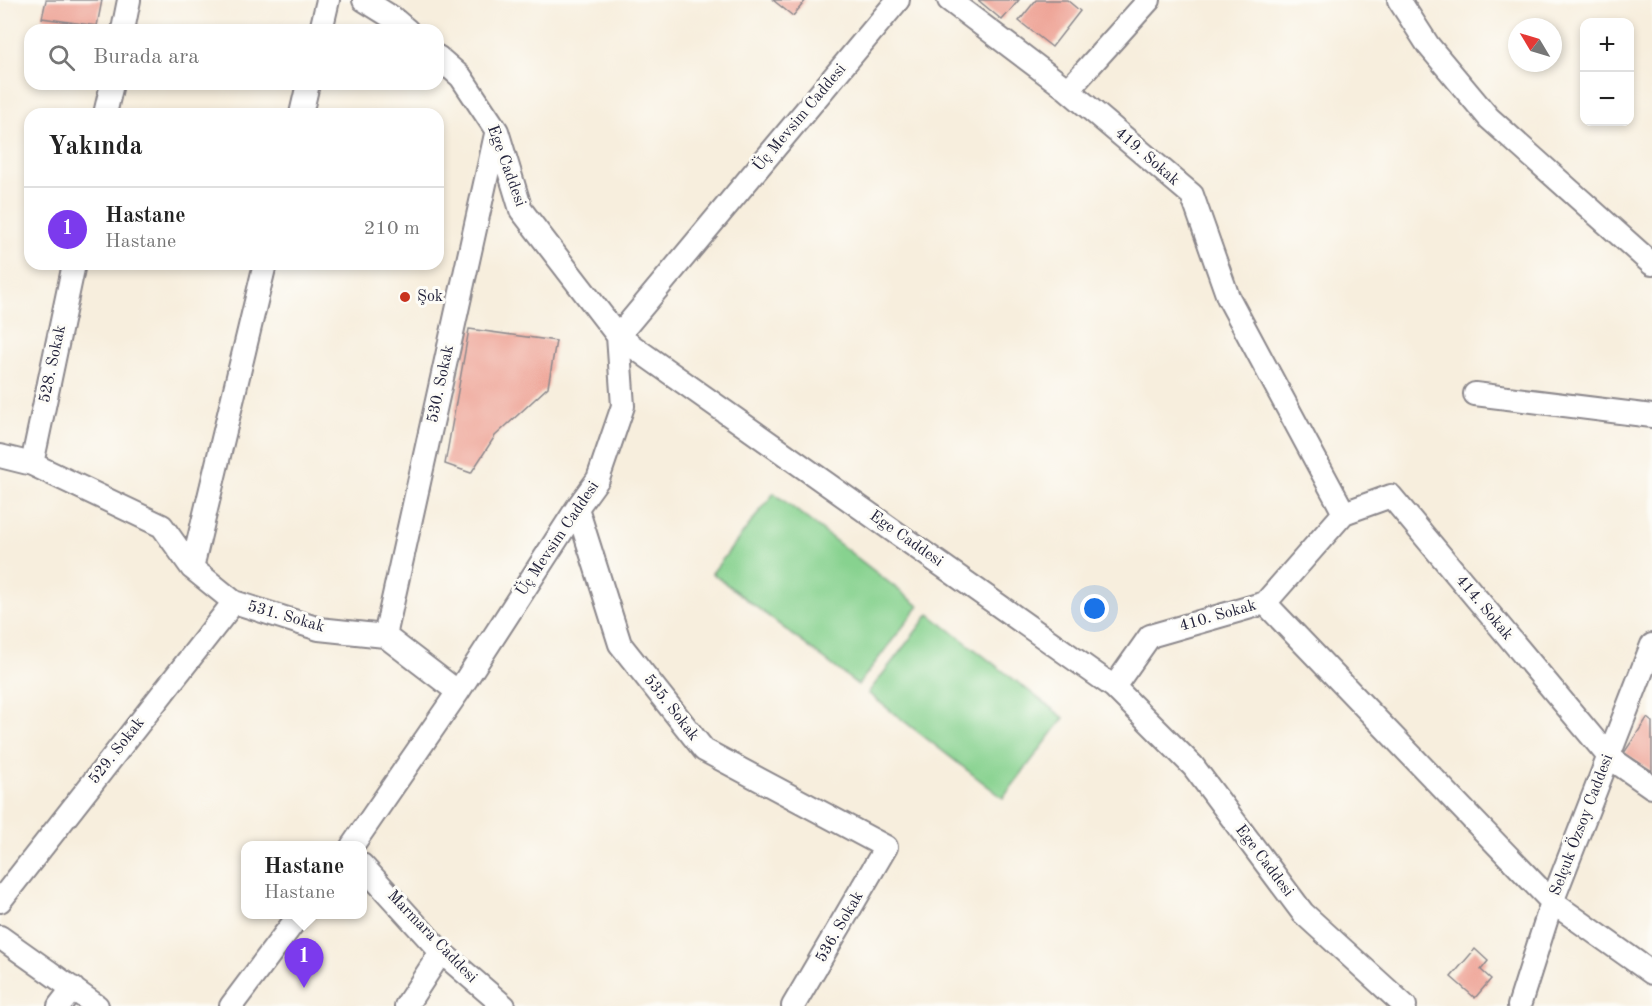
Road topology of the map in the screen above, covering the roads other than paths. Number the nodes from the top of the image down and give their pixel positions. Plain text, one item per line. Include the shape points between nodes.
1 (129, 0) edge
2 (328, 0) edge
3 (364, 0) edge
4 (898, 0) edge
5 (949, 0) edge
6 (1149, 0) edge
7 (1399, 0) edge
8 (124, 24) edge
9 (322, 24) edge
10 (400, 24) edge
11 (444, 62) edge
12 (111, 90) edge
13 (307, 90) edge
14 (1068, 90) junction
15 (106, 108) edge
16 (302, 108) edge
17 (497, 131) junction
18 (1652, 264) edge
19 (73, 270) edge
20 (264, 270) edge
21 (618, 336) junction
22 (1475, 394) dead end
23 (1652, 416) edge
24 (0, 456) edge
25 (32, 464) junction
26 (577, 508) junction
27 (1344, 513) junction
28 (192, 568) junction
29 (234, 602) junction
30 (1265, 603) junction
31 (385, 636) junction
32 (1652, 645) edge
33 (1114, 687) junction
34 (458, 692) junction
35 (1608, 757) junction
36 (1652, 787) edge
37 (355, 841) edge
38 (886, 847) joint
39 (367, 869) edge
40 (0, 901) edge
41 (1552, 902) junction
42 (297, 919) edge
43 (0, 937) edge
44 (441, 952) junction
45 (1652, 973) edge
46 (73, 988) junction
47 (59, 1006) edge
48 (97, 1006) edge
49 (231, 1006) edge
50 (406, 1006) edge
51 (504, 1006) edge
52 (793, 1006) edge
53 (1405, 1006) edge
54 (1519, 1006) edge

1 - 8 street
2 - 9 street
3 - 10 street
4 - 21 street, Üç Mevsim Caddesi
5 - 14 street, 419. Sokak
6 - 14 street
7 - 18 street via 1428,45 1489,118
11 - 17 street, Ege Caddesi via 461,77
12 - 15 street
13 - 16 street
14 - 27 street, 419. Sokak via 1192,195 1228,297
17 - 21 street, Ege Caddesi via 521,210
17 - 31 street, 530. Sokak
19 - 25 street, 528. Sokak
20 - 28 street
21 - 26 street, Üç Mevsim Caddesi via 623,406 598,479
21 - 33 street, Ege Caddesi
22 - 23 street
24 - 25 street, 531. Sokak
25 - 28 street, 531. Sokak via 162,526
26 - 34 street, Üç Mevsim Caddesi
26 - 38 street, 535. Sokak via 620,644 704,750
27 - 30 street, 410. Sokak
27 - 35 street, 414. Sokak via 1391,496
28 - 29 street, 531. Sokak
29 - 31 street, 531. Sokak via 319,629
29 - 40 street, 529. Sokak
30 - 33 street, 410. Sokak via 1150,636
30 - 41 street
31 - 34 street
32 - 35 street, Selçuk Özsoy Caddesi
33 - 53 street, Ege Caddesi via 1193,766 1303,913
34 - 37 street, Üç Mevsim Caddesi
35 - 36 street
35 - 41 street, Selçuk Özsoy Caddesi
38 - 52 street, 536. Sokak
39 - 44 street, Marmara Caddesi
41 - 45 street
41 - 54 street, Selçuk Özsoy Caddesi
42 - 49 street
43 - 46 street
44 - 50 street
44 - 51 street, Marmara Caddesi
46 - 47 street
46 - 48 street

